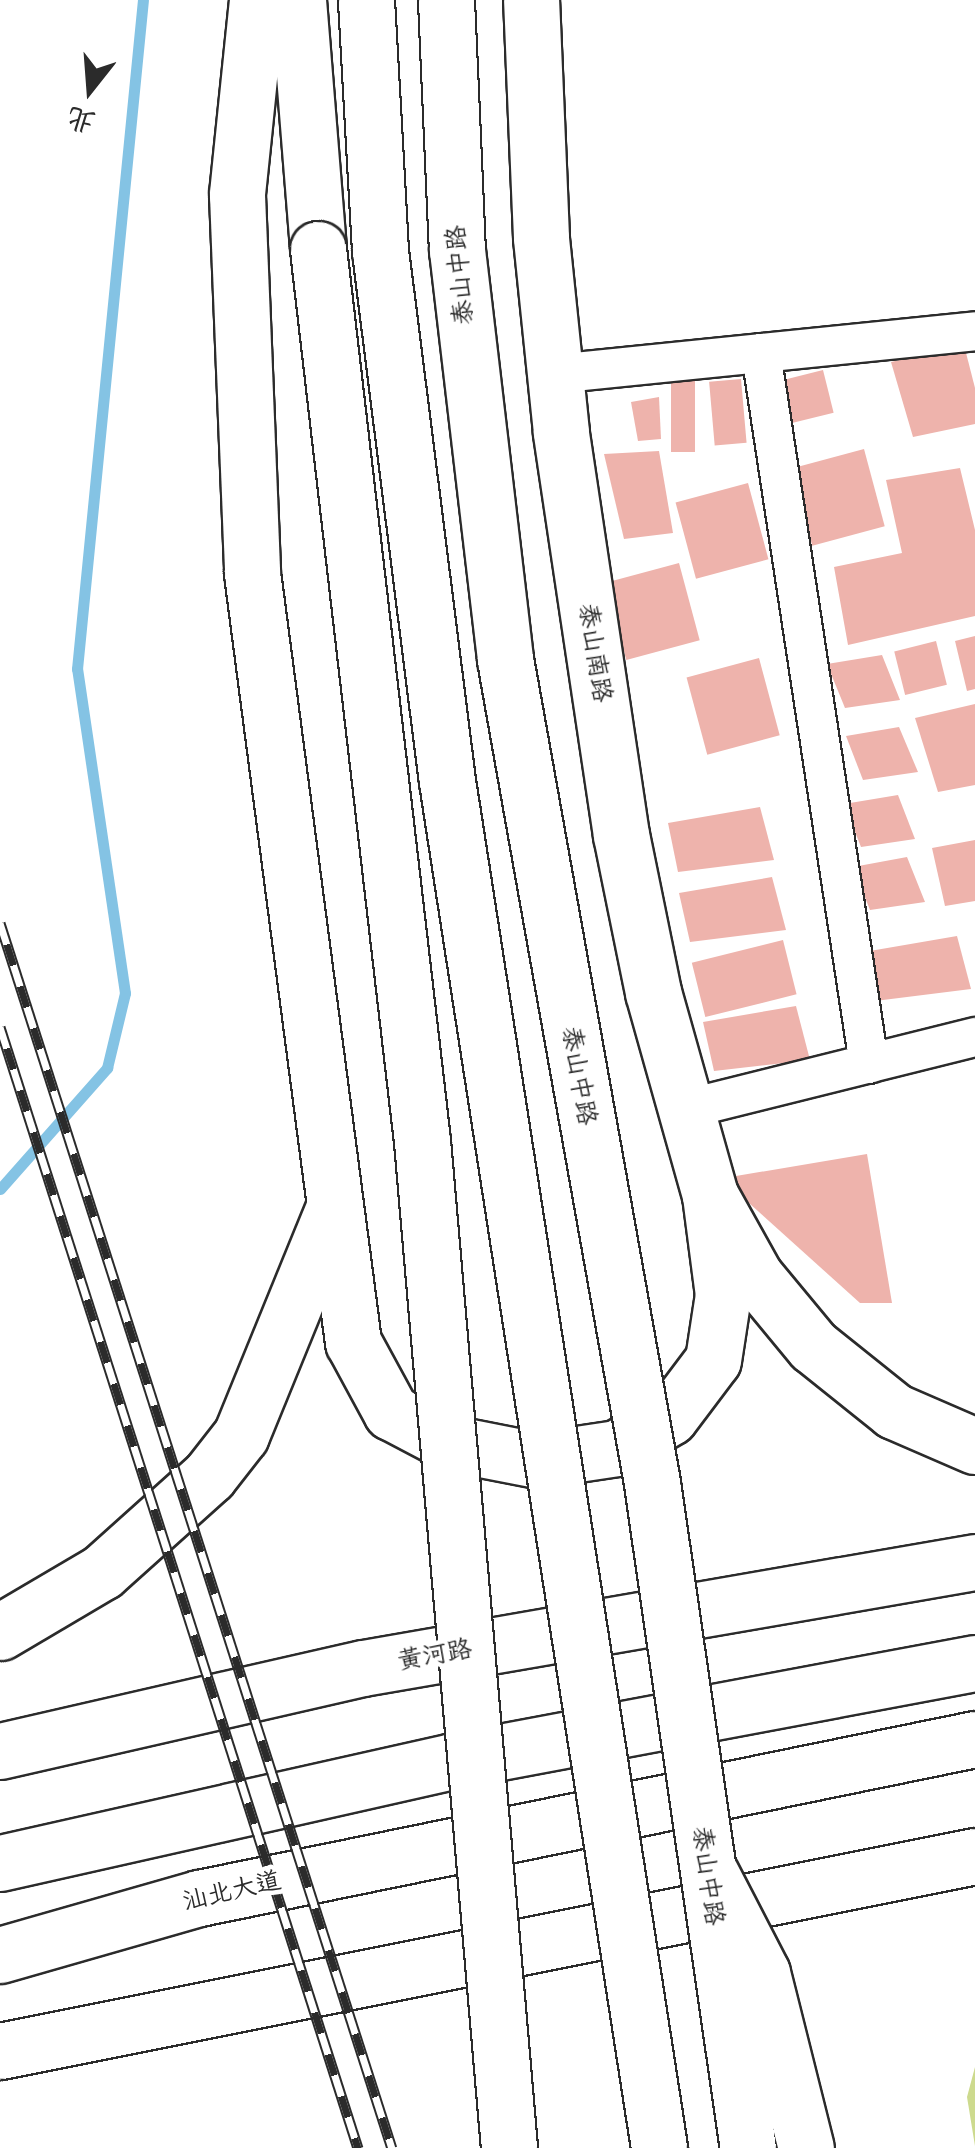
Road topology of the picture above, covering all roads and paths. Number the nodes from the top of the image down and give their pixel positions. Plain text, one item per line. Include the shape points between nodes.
1 (258, 0) edge
2 (298, 0) edge
3 (366, 0) edge
4 (446, 0) edge
5 (531, 0) edge
6 (972, 343) edge
7 (761, 353) junction
8 (556, 374) junction
9 (975, 1038) edge
10 (868, 1064) junction
11 (686, 1109) junction
12 (710, 1195) junction
13 (333, 1210) junction
14 (975, 1446) edge
15 (975, 1562) edge
16 (0, 1632) edge
17 (975, 1663) edge
18 (975, 1740) edge
19 (0, 1750) edge
20 (975, 1856) edge
21 (704, 1862) junction
22 (0, 1863) edge
23 (0, 1955) edge
24 (0, 2051) edge
25 (509, 2148) edge
26 (659, 2148) edge
27 (748, 2148) edge
28 (806, 2148) edge

1 - 13 main road via 238,195 252,573 316,1028
2 - 25 main road, bridge via 318,249 422,1141
3 - 26 main road, bridge via 380,251 447,781
4 - 21 main road, 泰山中路, bridge via 457,250 505,660 652,1483
5 - 8 main road, 泰山南路 via 541,237
6 - 7 street
7 - 8 street
7 - 10 street
8 - 11 main road, 泰山南路 via 621,835 653,992
9 - 10 street
10 - 11 street
11 - 12 main road, 泰山南路
12 - 13 main road, 泰山南路 via 722,1295 713,1360 670,1416 618,1448 537,1460 450,1443 392,1412 353,1342
12 - 14 main road via 755,1276 812,1346 894,1411
13 - 16 main road via 240,1434 208,1476 102,1572
15 - 19 main road, 黄河路 via 363,1668
17 - 22 main road via 452,1762
18 - 23 main road, 汕北大道 via 199,1898
20 - 24 main road
21 - 27 main road, 泰山中路, bridge
21 - 28 main road, bridge via 762,1973

